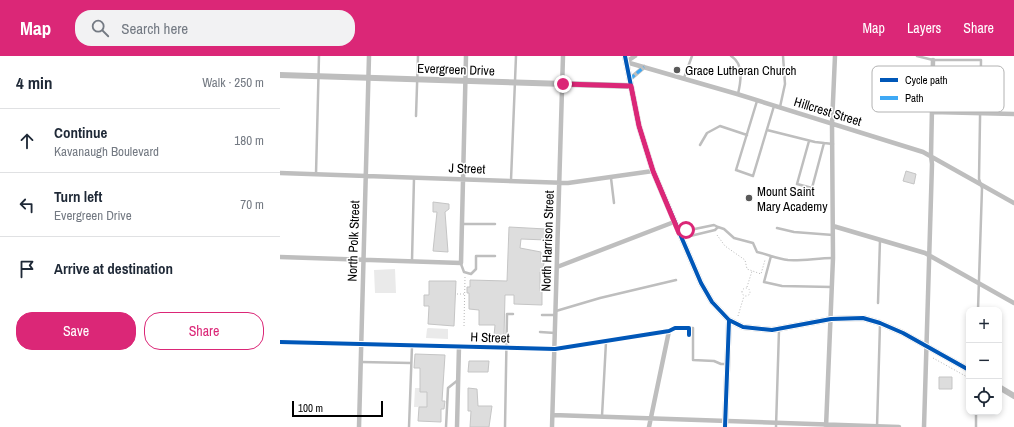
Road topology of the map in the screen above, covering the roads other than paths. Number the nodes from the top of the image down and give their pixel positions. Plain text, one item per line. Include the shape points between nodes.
1 (319, 56) edge
2 (369, 56) edge
3 (418, 56) edge
4 (466, 56) edge
5 (516, 56) edge
6 (563, 56) edge
7 (635, 56) edge
8 (692, 56) edge
9 (731, 56) edge
10 (783, 56) edge
11 (835, 56) edge
12 (917, 56) edge
13 (625, 59) edge
14 (933, 60) junction
15 (933, 66) edge
16 (981, 66) edge
17 (644, 67) junction
18 (280, 75) edge
19 (319, 76) junction
20 (369, 78) junction
21 (684, 78) junction
22 (417, 79) junction
23 (465, 80) junction
24 (515, 82) junction
25 (630, 83) junction
26 (563, 84) junction
27 (738, 94) junction
28 (758, 100) junction
29 (774, 106) junction
30 (780, 107) junction
31 (932, 112) joint
32 (980, 114) junction
33 (1014, 114) edge
34 (416, 116) dead end
35 (832, 124) junction
36 (767, 130) junction
37 (747, 135) junction
38 (809, 141) junction
39 (824, 143) junction
40 (833, 144) junction
41 (700, 145) dead end
42 (930, 156) junction
43 (653, 171) junction
44 (280, 173) edge
45 (316, 174) junction
46 (366, 176) junction
47 (611, 177) junction
48 (414, 178) junction
49 (463, 179) junction
50 (511, 181) junction
51 (560, 182) junction
52 (981, 184) junction
53 (614, 203) dead end
54 (1014, 203) edge
55 (674, 222) junction
56 (462, 224) junction
57 (495, 224) dead end
58 (833, 226) junction
59 (718, 227) junction
60 (777, 228) dead end
61 (833, 235) junction
62 (680, 236) junction
63 (880, 240) junction
64 (495, 256) dead end
65 (771, 256) junction
66 (930, 256) junction
67 (280, 257) edge
68 (833, 258) junction
69 (364, 260) junction
70 (412, 262) junction
71 (461, 263) junction
72 (557, 267) junction
73 (676, 280) dead end
74 (979, 284) junction
75 (832, 287) junction
76 (878, 303) dead end
77 (1014, 304) edge
78 (978, 307) edge
79 (556, 313) junction
80 (513, 314) dead end
81 (542, 315) dead end
82 (831, 319) junction
83 (729, 320) junction
84 (880, 323) junction
85 (689, 328) junction
86 (779, 330) junction
87 (669, 331) junction
88 (540, 332) dead end
89 (555, 332) junction
90 (689, 335) dead end
91 (280, 342) edge
92 (606, 342) junction
93 (362, 343) junction
94 (412, 345) junction
95 (459, 346) junction
96 (507, 348) junction
97 (927, 348) junction
98 (555, 349) junction
99 (361, 362) junction
100 (411, 363) junction
101 (727, 364) junction
102 (966, 368) edge
103 (458, 380) junction
104 (1002, 389) edge
105 (1014, 396) edge
106 (553, 415) junction
107 (976, 415) edge
108 (602, 416) junction
109 (652, 418) junction
110 (725, 424) edge
111 (776, 425) edge
112 (826, 426) edge
113 (359, 427) edge
114 (408, 427) edge
115 (446, 427) edge
116 (457, 427) edge
117 (505, 427) edge
118 (552, 427) edge
119 (649, 427) edge
120 (877, 427) edge
121 (899, 427) edge
122 (924, 427) edge
123 (976, 427) edge

1 - 19 lane
2 - 20 street, North Polk Street
3 - 22 lane
4 - 23 street
5 - 24 lane
6 - 26 street, North Harrison Street
7 - 13 street
8 - 21 lane
9 - 27 lane via 738,62 740,72
10 - 30 lane via 785,84
11 - 35 street
12 - 14 lane
13 - 17 street, Hillcrest Street
13 - 25 street
14 - 15 street
14 - 16 lane via 981,60
17 - 21 street, Hillcrest Street
17 - 25 street
18 - 19 street, Evergreen Drive
19 - 20 street, Evergreen Drive
19 - 45 lane
20 - 22 street, Evergreen Drive
20 - 46 street, North Polk Street
21 - 27 street, Hillcrest Street
22 - 23 street, Evergreen Drive
22 - 34 lane
23 - 24 street, Evergreen Drive
23 - 49 street
24 - 26 street, Evergreen Drive
24 - 50 lane
25 - 26 street, Evergreen Drive
25 - 43 street via 639,126
26 - 51 street, North Harrison Street
27 - 28 street, Hillcrest Street
28 - 29 street, Hillcrest Street
28 - 37 lane
29 - 30 street, Hillcrest Street
29 - 36 lane
30 - 35 street, Hillcrest Street
31 - 32 street
31 - 42 street
32 - 33 street
32 - 52 lane
35 - 40 street
35 - 42 street, Hillcrest Street
36 - 37 lane via 753,176 736,170
36 - 38 lane
37 - 41 lane via 720,126 707,133
38 - 39 lane
38 - 39 lane via 797,184 812,188
39 - 40 lane
40 - 58 street
42 - 52 street, Hillcrest Street
42 - 66 street
43 - 47 street, J Street
43 - 55 street
44 - 45 street, J Street
45 - 46 street, J Street
46 - 48 street, J Street
46 - 69 street, North Polk Street
47 - 51 street, J Street
47 - 53 lane
48 - 49 street, J Street
48 - 70 lane
49 - 50 street, J Street
49 - 56 street
50 - 51 street, J Street
51 - 72 street, North Harrison Street
52 - 54 street, Hillcrest Street
52 - 74 lane
55 - 62 street
55 - 72 street
56 - 57 lane
56 - 71 street
58 - 61 street
58 - 63 street
59 - 62 lane via 715,230
59 - 62 lane via 714,225
59 - 65 lane via 734,238 753,243 757,252
60 - 61 lane
61 - 68 street
62 - 83 street via 706,292
63 - 66 street
63 - 76 lane
64 - 71 lane via 476,256 476,269 471,274 464,272
65 - 68 lane via 791,260
65 - 75 lane via 764,282 782,286
66 - 74 street
66 - 97 street
67 - 69 street
68 - 75 street
69 - 70 street
69 - 93 street, North Polk Street
70 - 71 street
72 - 79 street, North Harrison Street
73 - 79 lane via 600,298
74 - 77 street
74 - 78 lane
75 - 82 street
79 - 81 lane
79 - 89 street, North Harrison Street
80 - 96 lane via 507,314
82 - 84 street via 862,318
82 - 86 street
82 - 112 street
83 - 86 street via 743,327
83 - 101 street
84 - 97 street
84 - 120 lane
85 - 87 street, H Street via 675,328
85 - 90 street
85 - 101 lane via 694,328 693,360
86 - 111 lane
87 - 92 street, H Street
87 - 109 street
88 - 89 lane
89 - 98 street, North Harrison Street
91 - 93 street, H Street
92 - 98 street, H Street
92 - 108 lane
93 - 94 street, H Street
93 - 99 street, North Polk Street
94 - 95 street, H Street
94 - 100 lane
95 - 96 street, H Street
95 - 103 street
96 - 98 street, H Street
96 - 117 lane
97 - 102 street
97 - 122 street
98 - 106 street, North Harrison Street
99 - 100 lane
99 - 113 street, North Polk Street
100 - 114 lane
101 - 110 street
103 - 115 lane via 448,388
103 - 116 street
104 - 105 street
106 - 108 street
106 - 118 street, North Harrison Street
107 - 123 lane
108 - 109 street
109 - 110 street
109 - 119 street
110 - 111 street
111 - 112 street
112 - 120 street
120 - 121 street

